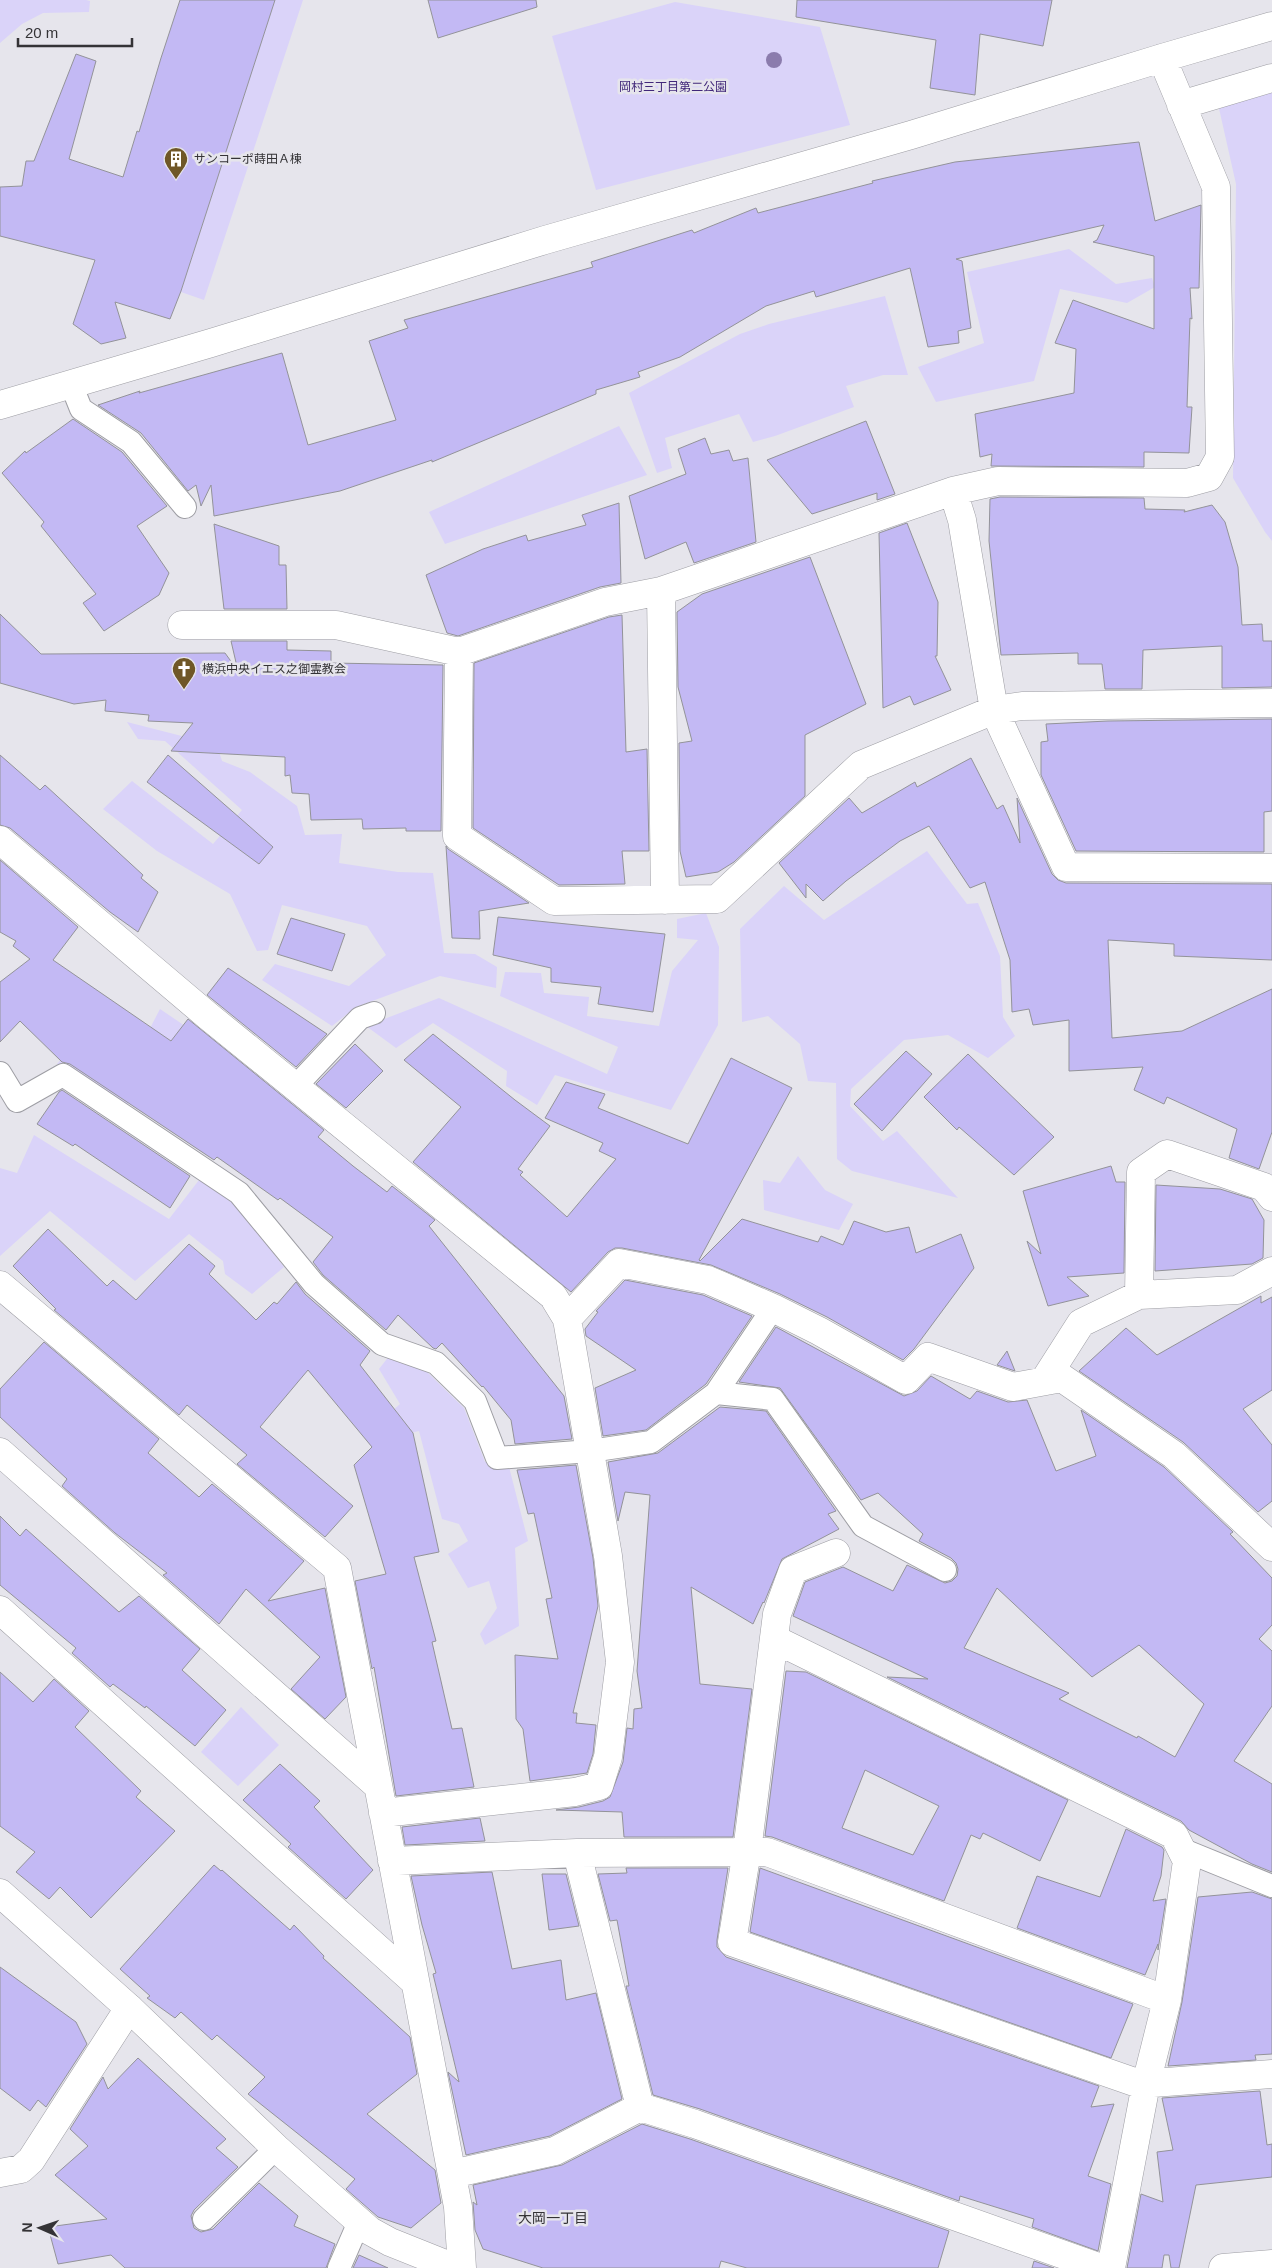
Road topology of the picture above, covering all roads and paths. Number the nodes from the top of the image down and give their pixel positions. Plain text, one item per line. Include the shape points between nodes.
1 (1272, 26) edge
2 (1162, 58) junction
3 (1272, 78) edge
4 (1181, 105) junction
5 (71, 384) junction
6 (0, 405) edge
7 (953, 491) junction
8 (185, 507) dead end
9 (661, 591) junction
10 (182, 625) dead end
11 (459, 652) junction
12 (1272, 703) edge
13 (994, 710) junction
14 (0, 840) edge
15 (1272, 868) edge
16 (665, 900) junction
17 (374, 1013) dead end
18 (0, 1073) edge
19 (295, 1087) junction
20 (1272, 1198) edge
21 (1272, 1271) edge
22 (0, 1286) edge
23 (1139, 1295) junction
24 (773, 1308) junction
25 (567, 1319) junction
26 (1044, 1382) junction
27 (716, 1393) junction
28 (590, 1451) junction
29 (0, 1452) edge
30 (1272, 1547) edge
31 (836, 1553) dead end
32 (945, 1570) dead end
33 (0, 1610) edge
34 (774, 1639) junction
35 (378, 1786) junction
36 (383, 1813) junction
37 (1181, 1849) junction
38 (747, 1851) junction
39 (577, 1853) junction
40 (392, 1861) junction
41 (1272, 1886) edge
42 (0, 1893) edge
43 (415, 1982) junction
44 (1166, 2000) junction
45 (129, 2008) junction
46 (1272, 2074) edge
47 (1146, 2084) junction
48 (640, 2107) junction
49 (276, 2148) junction
50 (0, 2174) edge
51 (452, 2174) junction
52 (204, 2218) dead end
53 (359, 2222) junction
54 (1272, 2264) edge
55 (339, 2268) edge
56 (455, 2268) edge
57 (462, 2268) edge
58 (1101, 2268) edge
59 (1112, 2268) edge
60 (1222, 2268) edge

1 - 2 street
2 - 4 street
2 - 5 street via 911,135 544,240
3 - 4 street
4 - 7 street via 1216,187 1220,457 1209,477 1187,483 998,481
5 - 6 street
5 - 8 lane via 81,409 132,442
7 - 9 street
7 - 13 street via 962,520
9 - 11 street via 605,602
9 - 16 street
10 - 11 street via 336,625
11 - 16 street via 457,836 554,901
12 - 13 street via 1022,706
13 - 15 street via 1066,867
13 - 16 street via 861,765 717,899
14 - 19 street
17 - 19 lane via 360,1018
18 - 28 lane via 17,1101 62,1075 239,1193 314,1284 382,1344 436,1363 476,1401 497,1458
19 - 25 street via 553,1296
20 - 23 street via 1264,1188 1167,1154 1141,1172
21 - 23 street via 1237,1290
22 - 35 street via 337,1568
23 - 26 street via 1081,1323
24 - 25 street via 708,1280 619,1263
24 - 26 street via 906,1380 928,1357 1013,1387
24 - 27 lane
25 - 28 street
26 - 30 street via 1062,1378 1174,1456
27 - 28 lane via 651,1442
27 - 32 lane via 773,1400 863,1526
28 - 36 street via 608,1556 620,1662 608,1757 599,1786 575,1792
29 - 35 street
31 - 34 street via 793,1570 777,1614
33 - 43 street
34 - 37 street via 1174,1835
34 - 38 street
35 - 36 street
36 - 40 street
37 - 41 lane
37 - 44 street via 1187,1861
38 - 39 street
38 - 44 street via 767,1852
38 - 47 street via 732,1942
39 - 40 street
39 - 48 street
40 - 43 street
42 - 45 street
43 - 51 street
44 - 47 street
45 - 49 street
45 - 50 street via 31,2160 21,2169
46 - 47 street
47 - 59 street
48 - 51 street via 555,2151
48 - 58 street
49 - 52 lane
49 - 53 street
51 - 57 street
53 - 55 lane
53 - 56 street via 390,2242
54 - 60 street

